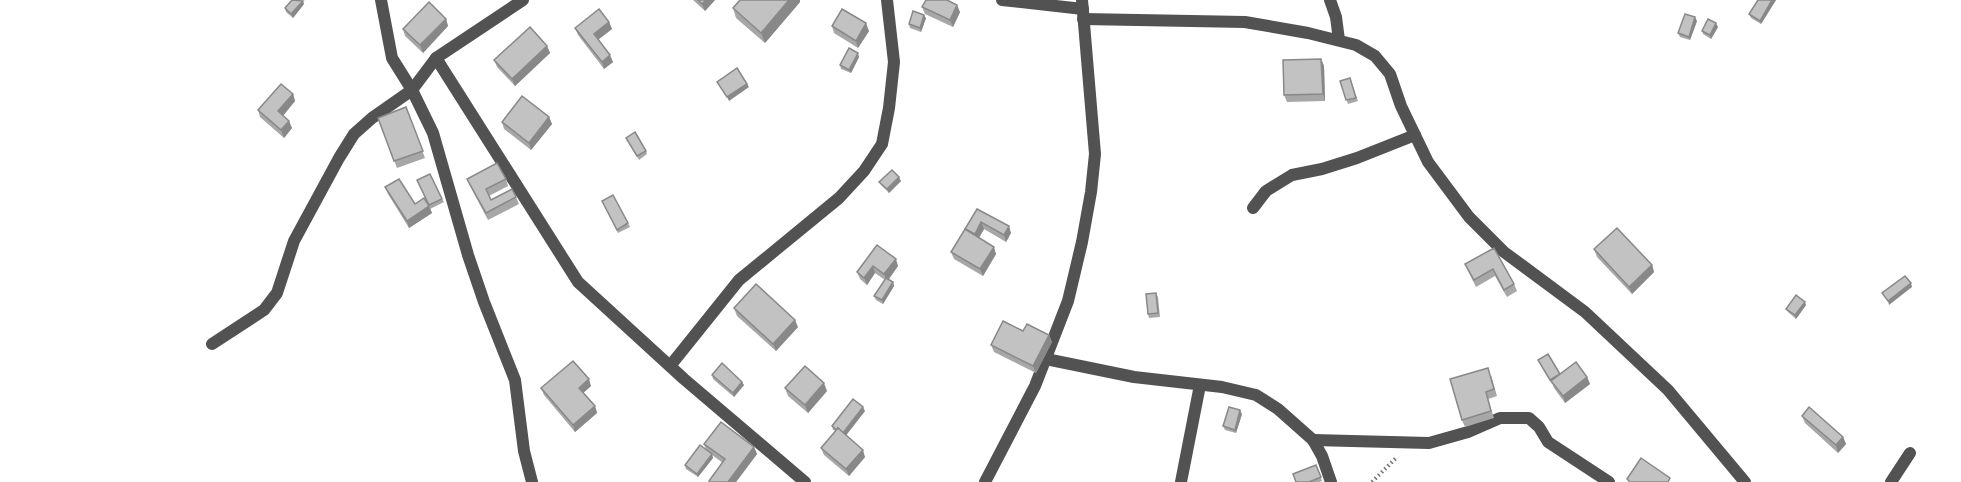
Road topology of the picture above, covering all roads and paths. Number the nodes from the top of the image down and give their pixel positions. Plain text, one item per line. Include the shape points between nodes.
1 (381, 0) edge
2 (523, 0) edge
3 (887, 0) edge
4 (1002, 0) edge
5 (1330, 0) edge
6 (1083, 10) edge
7 (1339, 40) junction
8 (436, 58) junction
9 (412, 90) junction
10 (1415, 135) junction
11 (1253, 208) dead end
12 (212, 344) dead end
13 (1046, 359) junction
14 (670, 366) junction
15 (1200, 385) junction
16 (1314, 440) junction
17 (1417, 442) junction
18 (1910, 453) dead end
19 (532, 482) edge
20 (805, 482) edge
21 (985, 482) edge
22 (1181, 482) edge
23 (1331, 482) edge
24 (1372, 482) edge
25 (1608, 482) edge
26 (1745, 482) edge
27 (1891, 482) edge

1 - 9 street via 392,58
2 - 8 street
3 - 14 street via 894,62 882,144 839,198 740,280
4 - 6 street
5 - 7 street
6 - 7 street via 1245,22
6 - 13 street via 1095,154 1092,192 1068,301
7 - 10 street via 1374,56 1390,74
8 - 9 street
8 - 14 street via 578,282
9 - 12 street via 354,134 294,241 277,293 264,310
9 - 19 street via 433,133 468,255 515,380
10 - 11 street via 1357,158 1292,175 1266,191
10 - 26 street via 1428,162 1469,217 1504,252 1585,312 1668,390
13 - 15 street via 1134,377
13 - 21 street
14 - 20 street
15 - 16 street via 1256,394
15 - 22 street
16 - 17 street
16 - 23 street
17 - 24 path
17 - 25 street via 1430,443 1500,418 1528,418 1548,442
18 - 27 street

